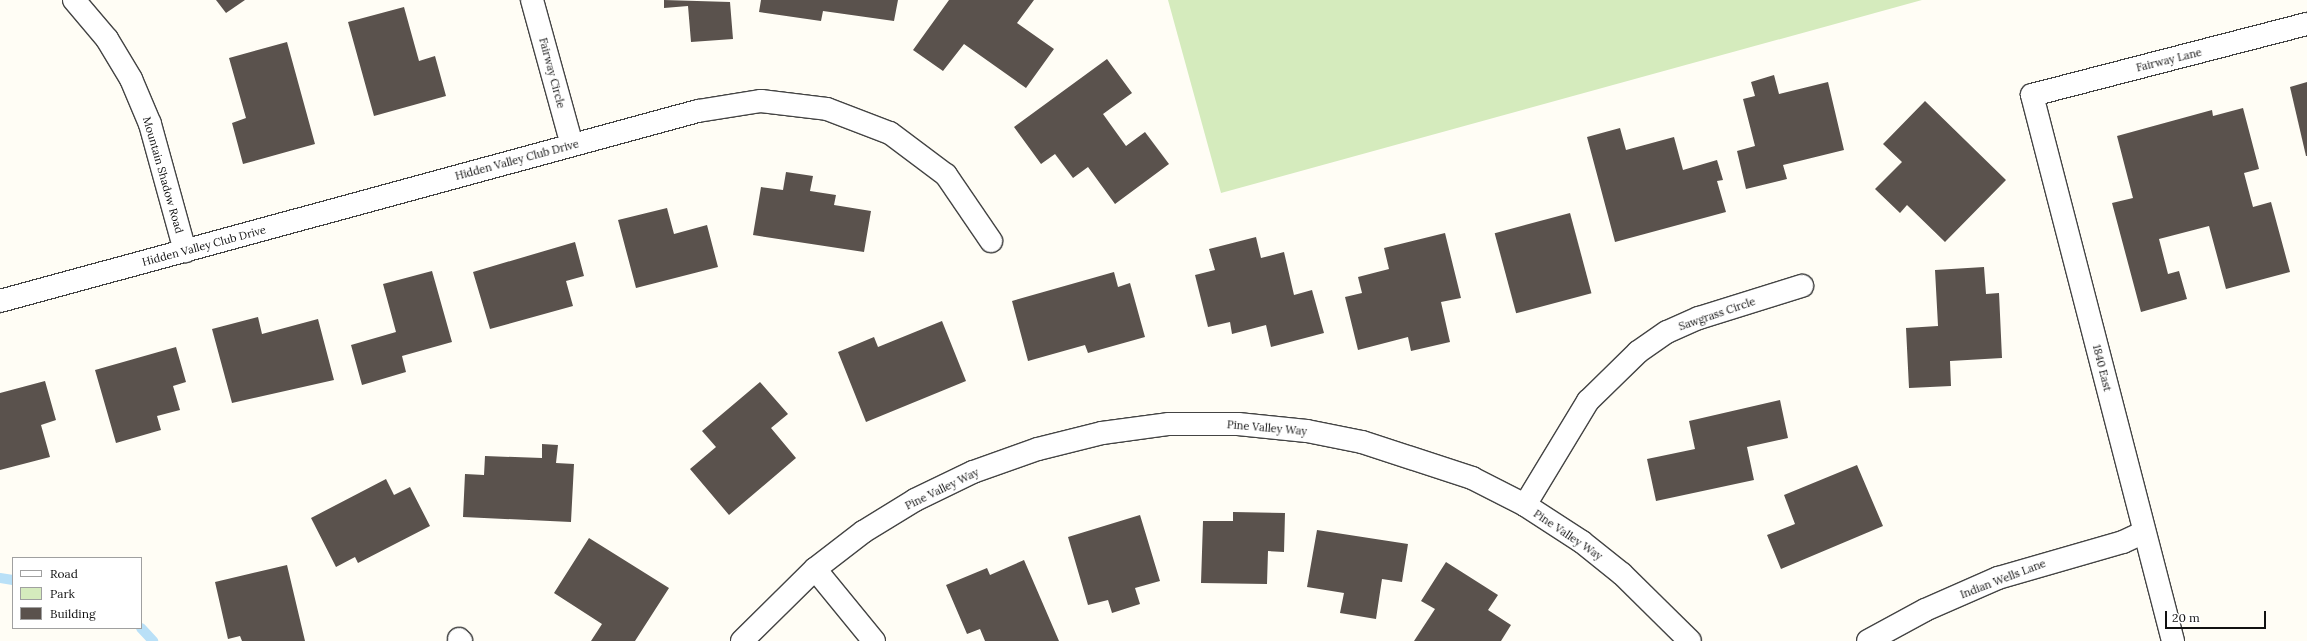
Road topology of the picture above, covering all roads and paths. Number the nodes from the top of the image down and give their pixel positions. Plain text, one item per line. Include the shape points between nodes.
1 (74, 0) edge
2 (532, 0) edge
3 (2307, 24) edge
4 (2032, 95) joint
5 (572, 145) junction
6 (991, 241) dead end
7 (185, 251) junction
8 (1802, 286) dead end
9 (0, 302) edge
10 (1525, 505) junction
11 (2144, 532) junction
12 (815, 569) junction
13 (742, 641) edge
14 (874, 641) edge
15 (1690, 641) edge
16 (1868, 641) edge
17 (2173, 641) edge

1 - 7 street, Mountain Shadow Road via 106,39 131,79 150,124
2 - 5 street, Fairway Circle
3 - 4 street, Fairway Lane
4 - 11 street, 1840 East
5 - 6 street, Hidden Valley Club Drive via 698,111 761,101 827,108 890,133 946,175
5 - 7 street, Hidden Valley Club Drive
7 - 9 street, Hidden Valley Club Drive
8 - 10 street, Sawgrass Circle via 1699,318 1667,332 1638,352 1611,375 1588,401
10 - 12 street, Pine Valley Way via 1472,478 1362,442 1307,430 1238,424 1169,424 1102,433 1038,449 973,472 915,500 862,532
10 - 15 street, Pine Valley Way via 1622,574
11 - 16 street, Indian Wells Lane via 2122,542 1998,578 1925,610
11 - 17 street, 1840 East
12 - 13 street, Pine Valley Way via 764,615
12 - 14 street

